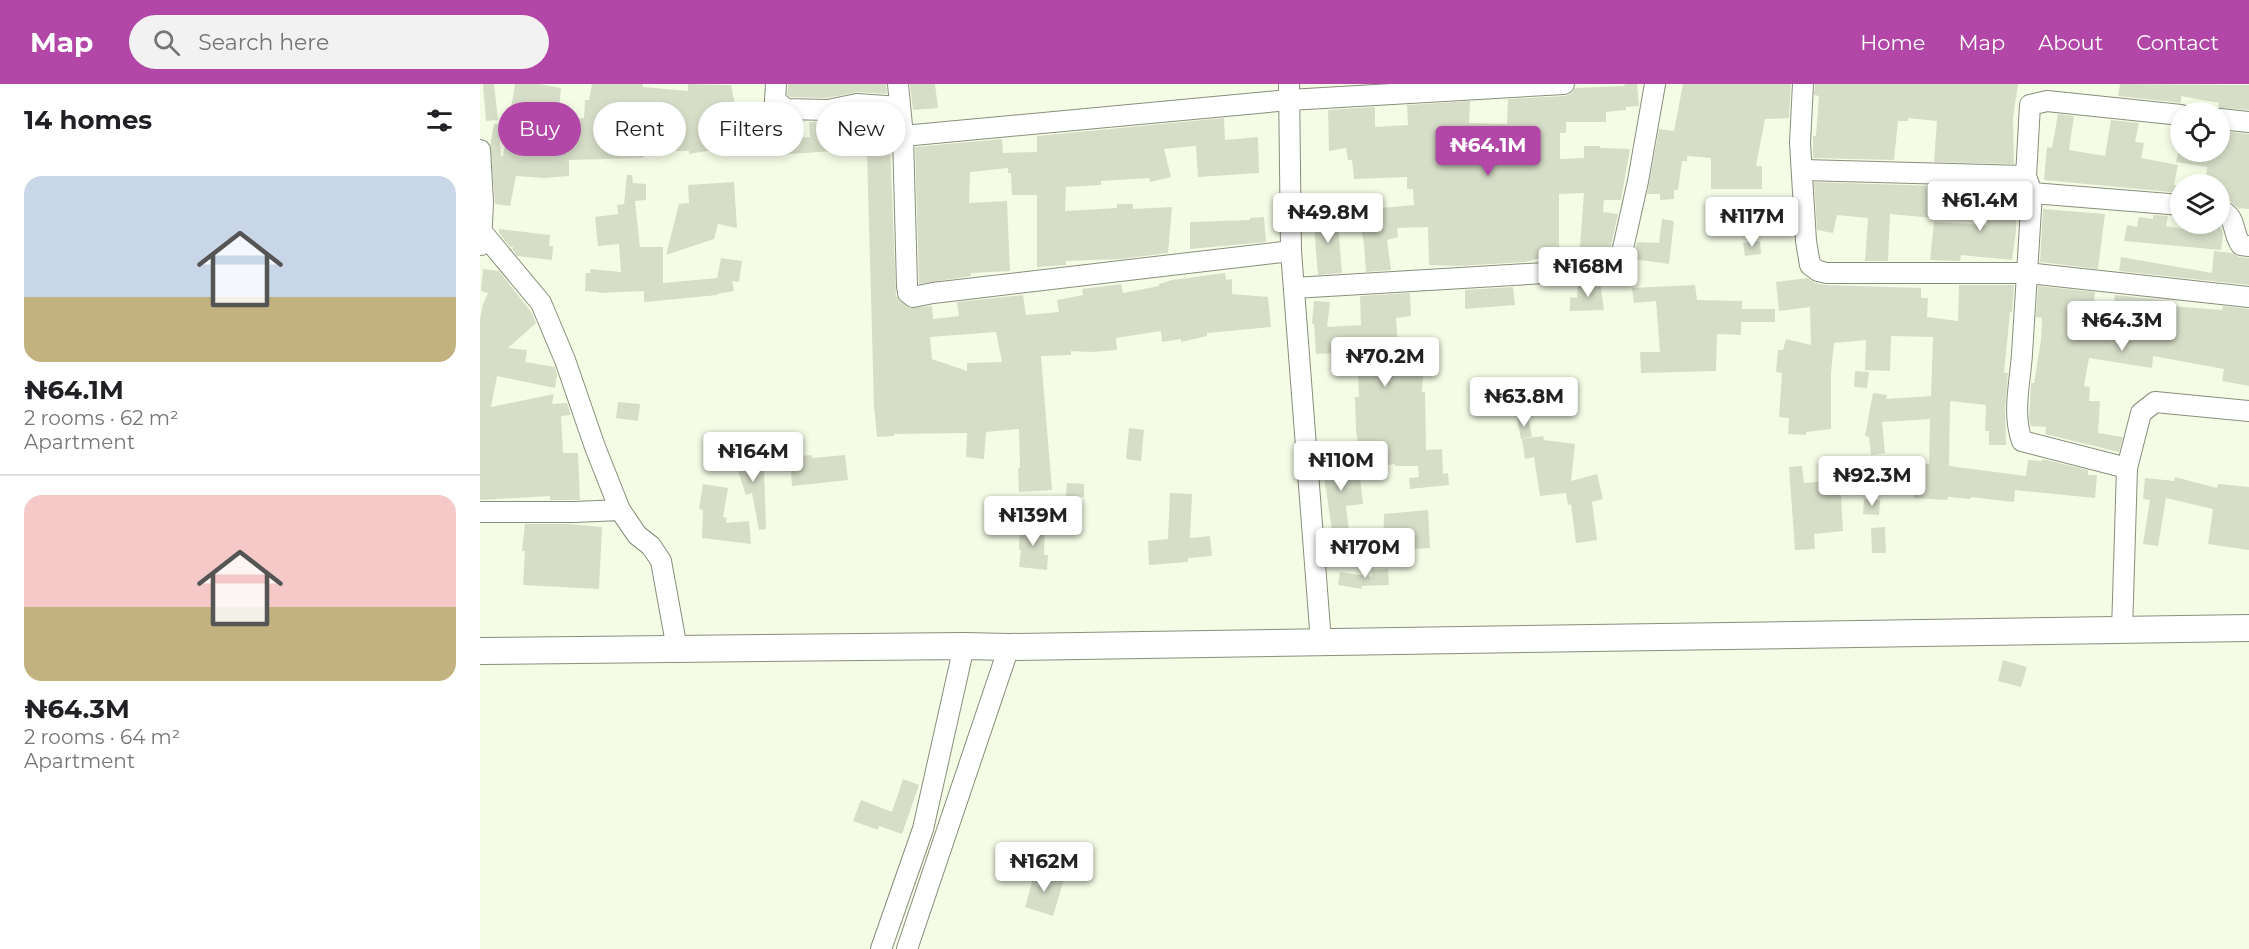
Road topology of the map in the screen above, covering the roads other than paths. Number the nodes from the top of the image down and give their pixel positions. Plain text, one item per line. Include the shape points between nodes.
1 (776, 84) edge
2 (898, 84) edge
3 (1564, 84) edge
4 (1655, 84) edge
5 (1803, 84) edge
6 (1463, 87) edge
7 (1402, 89) edge
8 (1289, 92) edge
9 (900, 102) edge
10 (816, 110) edge
11 (2170, 114) edge
12 (2230, 120) edge
13 (2249, 122) edge
14 (906, 136) edge
15 (480, 150) edge
16 (904, 156) edge
17 (1803, 170) junction
18 (2029, 184) junction
19 (2170, 203) edge
20 (2230, 217) edge
21 (481, 241) edge
22 (2249, 246) edge
23 (1291, 251) junction
24 (2027, 273) junction
25 (1294, 288) junction
26 (2249, 297) edge
27 (2249, 411) edge
28 (2127, 468) junction
29 (620, 510) junction
30 (480, 512) edge
31 (2249, 628) edge
32 (2122, 631) junction
33 (1321, 642) junction
34 (964, 646) junction
35 (1010, 647) junction
36 (677, 649) junction
37 (480, 651) edge
38 (881, 949) edge
39 (907, 949) edge

1 - 10 street via 775,100 786,109
2 - 9 street
3 - 6 street
4 - 25 street via 1619,266
5 - 17 street
6 - 7 street
7 - 8 street
8 - 14 street
8 - 23 street
11 - 18 street via 2047,101 2030,105
12 - 13 street
15 - 21 street
16 - 23 street via 907,286 913,297
17 - 18 street
17 - 24 street via 1806,241 1810,265 1818,271
18 - 19 street
18 - 24 street
20 - 22 street via 2237,240
21 - 29 street via 541,303
23 - 25 street
24 - 26 street
24 - 28 street via 2016,412 2022,441
25 - 33 street
27 - 28 street via 2155,402 2141,413
28 - 32 street
29 - 30 street
29 - 36 street via 661,561
31 - 32 main road
32 - 33 main road
33 - 35 main road
34 - 35 main road
34 - 36 main road
34 - 38 street via 923,829
35 - 39 street
36 - 37 main road

